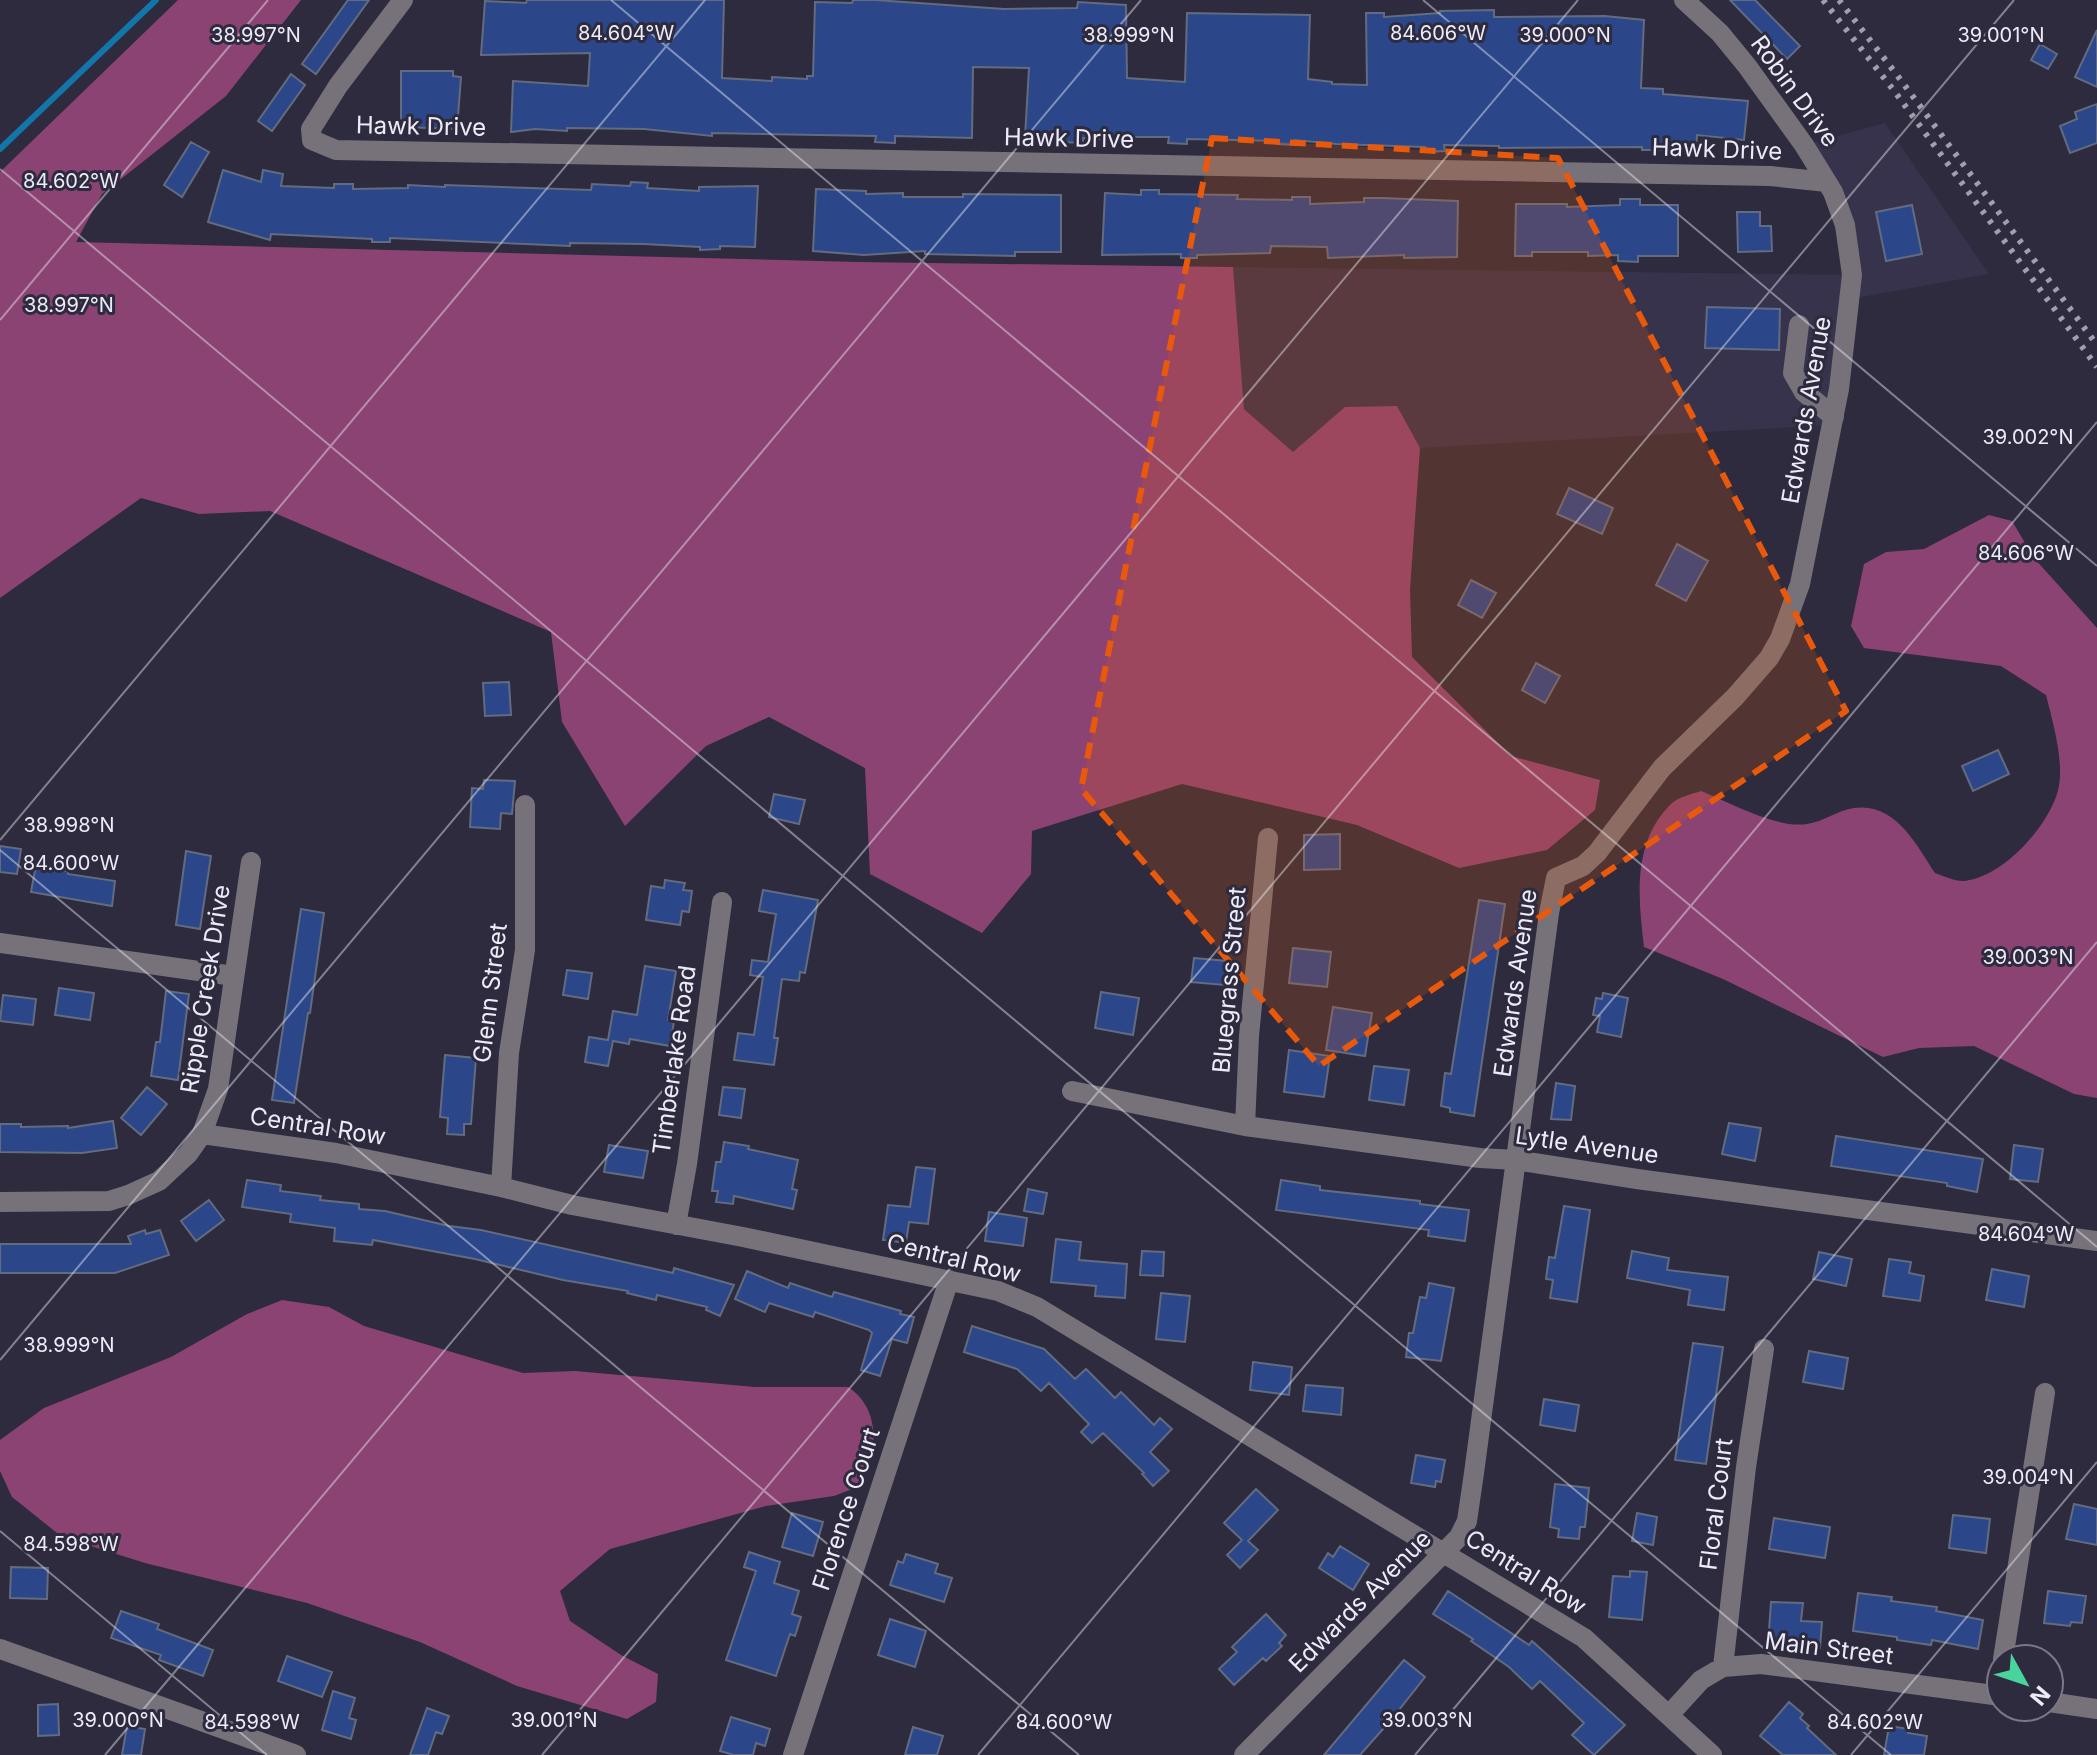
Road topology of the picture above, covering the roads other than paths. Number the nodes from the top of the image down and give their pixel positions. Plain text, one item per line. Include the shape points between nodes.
1 (403, 0) edge
2 (1684, 0) edge
3 (1827, 182) junction
4 (1799, 325) dead end
5 (1834, 417) junction
6 (525, 805) dead end
7 (1268, 838) dead end
8 (251, 862) dead end
9 (722, 902) dead end
10 (0, 943) edge
11 (234, 976) junction
12 (1072, 1091) dead end
13 (1245, 1126) junction
14 (202, 1134) junction
15 (1516, 1160) junction
16 (501, 1187) junction
17 (0, 1202) edge
18 (676, 1225) junction
19 (2097, 1241) edge
20 (949, 1280) junction
21 (1764, 1349) dead end
22 (2045, 1393) dead end
23 (1444, 1552) junction
24 (2006, 1643) edge
25 (0, 1649) edge
26 (1723, 1667) junction
27 (1985, 1693) edge
28 (2065, 1704) edge
29 (2097, 1709) edge
30 (1669, 1715) junction
31 (296, 1755) edge
32 (793, 1755) edge
33 (1244, 1755) edge
34 (1712, 1755) edge

1 - 3 street, Hawk Drive via 338,86 311,129 312,140 336,150 1452,169 1770,176
2 - 3 street, Robin Drive via 1747,66
3 - 5 street, Edwards Avenue via 1845,225 1852,275
4 - 5 street via 1793,373 1804,392
5 - 15 street, Edwards Avenue via 1800,584 1769,658 1662,768 1597,853 1556,878
6 - 16 street, Glenn Street via 525,950 509,1053
7 - 13 street, Bluegrass Street
8 - 11 street, Ripple Creek Drive
9 - 18 street, Timberlake Road
10 - 11 street
11 - 14 street, Ripple Creek Drive via 218,1089
12 - 13 street, Lytle Avenue
13 - 15 street, Lytle Avenue
14 - 16 street, Central Row via 336,1153
14 - 17 street, Ripple Creek Drive via 159,1181 128,1195 91,1203
15 - 19 street, Lytle Avenue
15 - 23 street, Edwards Avenue via 1467,1521
16 - 18 street, Central Row
18 - 20 street, Central Row
20 - 23 street, Central Row via 1037,1307
20 - 32 street, Florence Court
21 - 26 street, Floral Court
22 - 24 street
23 - 30 street, Central Row via 1584,1638
23 - 33 street, Edwards Avenue
25 - 31 street
26 - 27 street, Main Street via 1761,1664
26 - 30 street via 1701,1680
28 - 29 street
30 - 34 street, Central Row

